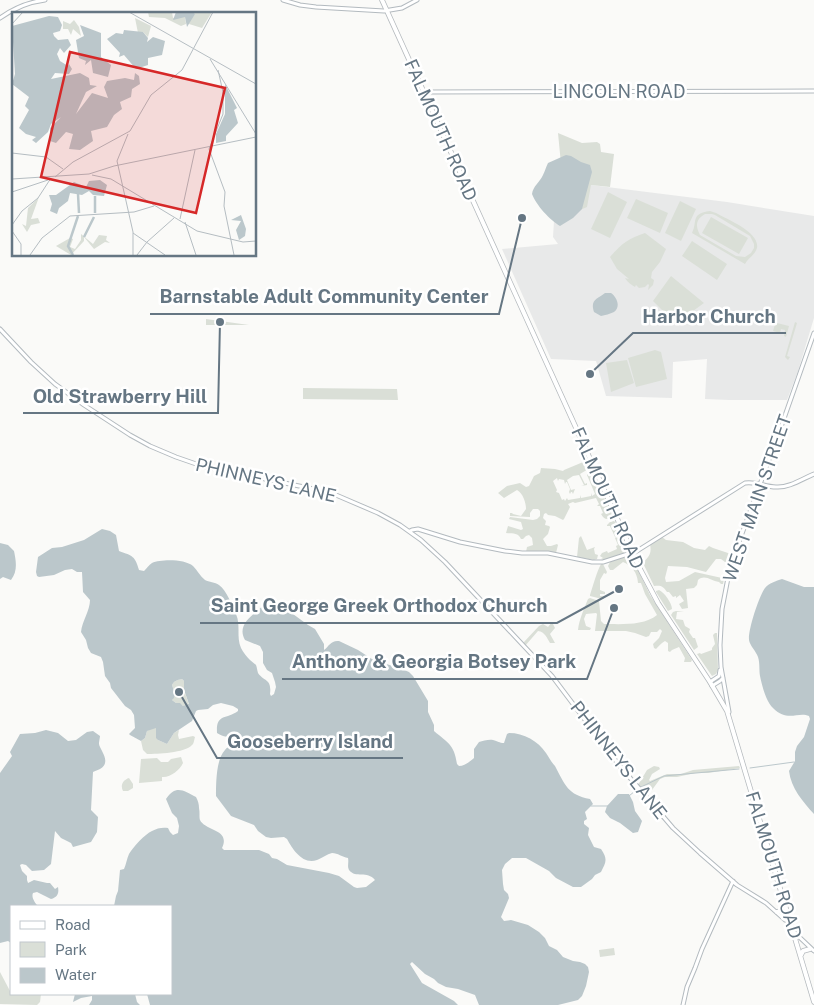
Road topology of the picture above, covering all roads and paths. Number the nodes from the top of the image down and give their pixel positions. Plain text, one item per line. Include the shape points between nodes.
1 (45, 0) edge
2 (283, 0) edge
3 (382, 0) edge
4 (417, 0) edge
5 (386, 11) junction
6 (0, 18) edge
7 (814, 90) edge
8 (424, 92) junction
9 (0, 329) edge
10 (814, 334) edge
11 (814, 474) edge
12 (760, 484) junction
13 (410, 531) junction
14 (632, 552) junction
15 (721, 667) junction
16 (722, 678) junction
17 (711, 684) junction
18 (731, 722) junction
19 (733, 882) junction
20 (785, 902) junction
21 (777, 912) junction
22 (791, 921) junction
23 (794, 932) junction
24 (812, 950) edge
25 (802, 960) junction
26 (814, 1002) edge
27 (683, 1005) edge

1 - 6 main road via 24,5
2 - 5 main road via 316,7
3 - 5 main road, FALMOUTH ROAD
4 - 5 main road via 402,8
5 - 8 main road, FALMOUTH ROAD
7 - 8 main road, LINCOLN ROAD
8 - 14 main road, FALMOUTH ROAD
9 - 13 main road, PHINNEYS LANE via 55,384 150,446 202,466 328,492 378,512
10 - 12 main road, WEST MAIN STREET
11 - 12 main road via 783,487
12 - 14 main road via 741,485
12 - 15 main road, WEST MAIN STREET via 728,578 721,622
13 - 14 main road via 418,529 505,551 552,554 598,562
13 - 19 main road, PHINNEYS LANE via 445,562 542,665 619,766 666,820
14 - 17 main road, FALMOUTH ROAD via 658,603
15 - 16 main road, WEST MAIN STREET
15 - 17 main road
16 - 17 main road
16 - 18 main road, WEST MAIN STREET
17 - 18 main road, FALMOUTH ROAD
18 - 20 main road, FALMOUTH ROAD
19 - 21 main road, PHINNEYS LANE
19 - 27 main road via 702,949
20 - 21 main road via 782,911
20 - 22 main road, FALMOUTH ROAD
21 - 22 main road, PHINNEYS LANE
22 - 23 main road, FALMOUTH ROAD
23 - 24 main road
23 - 25 main road, FALMOUTH ROAD
24 - 25 main road via 802,953
25 - 26 main road, FALMOUTH ROAD

